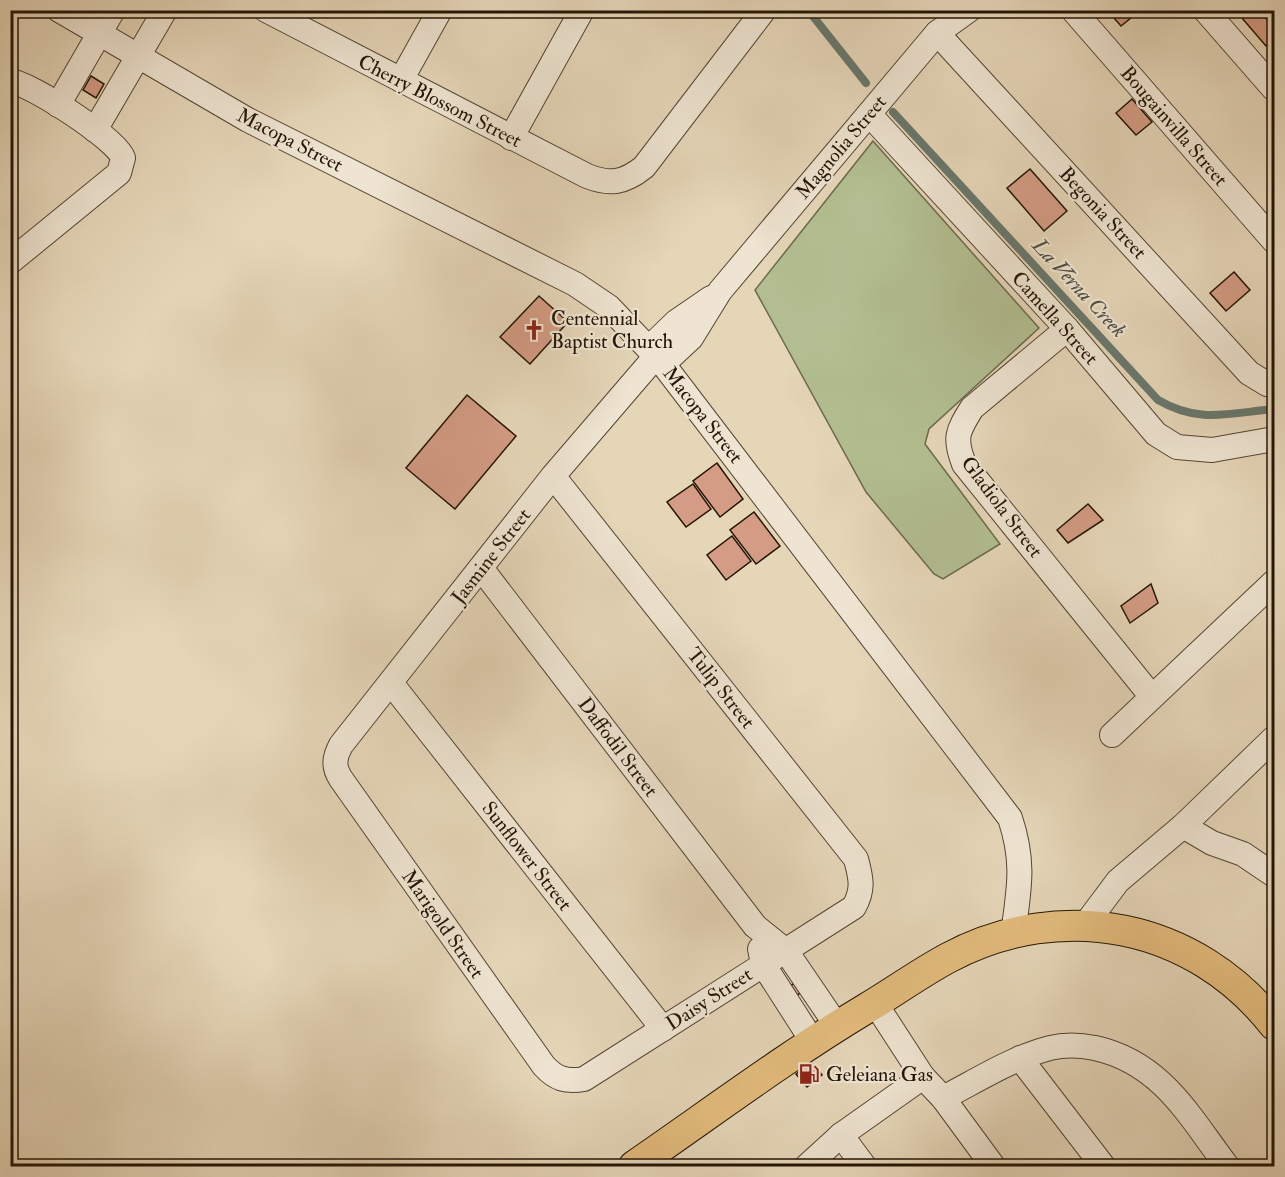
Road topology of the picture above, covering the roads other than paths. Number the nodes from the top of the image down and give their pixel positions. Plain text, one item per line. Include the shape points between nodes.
1 (59, 10) edge
2 (113, 10) edge
3 (165, 10) edge
4 (266, 10) edge
5 (440, 10) edge
6 (582, 10) edge
7 (764, 10) edge
8 (969, 10) edge
9 (1073, 10) edge
10 (1205, 10) edge
11 (294, 17) edge
12 (937, 33) junction
13 (99, 35) junction
14 (137, 58) junction
15 (400, 80) junction
16 (10, 81) edge
17 (1275, 89) edge
18 (58, 105) junction
19 (869, 114) junction
20 (95, 130) junction
21 (512, 138) junction
22 (1275, 241) edge
23 (10, 262) edge
24 (1067, 329) junction
25 (656, 356) junction
26 (1275, 386) edge
27 (1275, 439) edge
28 (553, 476) junction
29 (481, 568) junction
30 (1275, 582) edge
31 (391, 683) junction
32 (1152, 697) junction
33 (1112, 735) dead end
34 (1275, 738) edge
35 (334, 762) joint
36 (1183, 826) junction
37 (1275, 875) edge
38 (854, 907) joint
39 (1085, 925) junction
40 (755, 926) junction
41 (1013, 934) junction
42 (786, 951) junction
43 (763, 964) junction
44 (875, 1003) junction
45 (1275, 1025) edge
46 (663, 1029) junction
47 (825, 1034) junction
48 (1020, 1058) junction
49 (923, 1077) junction
50 (561, 1080) joint
51 (943, 1098) junction
52 (841, 1135) junction
53 (634, 1167) edge
54 (807, 1167) edge
55 (864, 1167) edge
56 (993, 1167) edge
57 (1103, 1167) edge
58 (1227, 1167) edge

1 - 13 street, Macopa Street
2 - 13 street
3 - 14 street
4 - 11 street, Cherry Blossom Street
5 - 15 street
6 - 21 street
7 - 21 street, Cherry Blossom Street via 632,178 602,182
8 - 12 street, Magnolia Street
9 - 22 street, Bougainvilla Street
10 - 17 street
11 - 15 street, Cherry Blossom Street
12 - 19 street, Magnolia Street
12 - 26 street, Begonia Street via 1249,373
13 - 14 street, Macopa Street
13 - 18 street
14 - 20 street
14 - 25 street, Macopa Street via 248,120 575,284 609,307
15 - 21 street, Cherry Blossom Street
16 - 18 street via 37,91
18 - 20 street
19 - 24 street, Camella Street
19 - 25 street, Magnolia Street via 720,291 676,322
20 - 23 street via 121,151 119,173
24 - 27 street, Camella Street via 1156,434 1177,447 1212,450
24 - 32 street, Gladiola Street via 972,408 956,442 964,464
25 - 28 street, Jasmine Street
25 - 41 street, Macopa Street via 1010,818 1019,846 1021,873
28 - 29 street, Jasmine Street
28 - 38 street, Tulip Street via 856,859 862,881
29 - 31 street, Jasmine Street
29 - 40 street, Daffodil Street
30 - 32 street
31 - 35 street, Jasmine Street via 341,745
31 - 46 street, Sunflower Street
32 - 33 street
34 - 36 street
35 - 50 street, Marigold Street via 341,779 544,1066
36 - 37 street via 1212,843 1243,854
36 - 39 street via 1118,881
38 - 42 street, Daisy Street
39 - 41 main road
39 - 45 main road via 1162,939 1193,954 1255,1000
40 - 42 street, Daffodil Street
40 - 43 street, Daffodil Street
41 - 44 main road via 949,957
42 - 43 street, Daisy Street
42 - 47 street, Daffodil Street
43 - 46 street, Daisy Street
43 - 47 street, Daffodil Street
44 - 47 main road
44 - 49 street
46 - 50 street, Daisy Street via 584,1079
47 - 53 main road
48 - 51 street
48 - 57 street
48 - 58 street via 1052,1047 1077,1044 1126,1057 1170,1090
49 - 51 street
49 - 52 street
51 - 56 street
52 - 54 street
52 - 55 street

